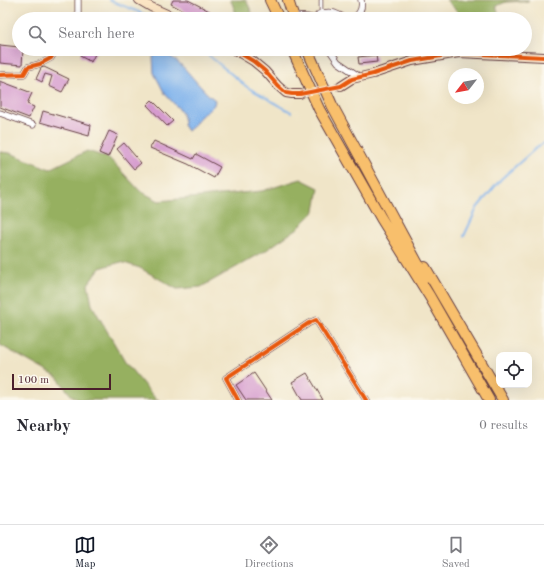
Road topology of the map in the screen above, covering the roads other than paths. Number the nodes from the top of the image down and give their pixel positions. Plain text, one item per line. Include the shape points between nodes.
1 (78, 0) edge
2 (139, 0) edge
3 (270, 0) edge
4 (288, 0) edge
5 (321, 0) edge
6 (361, 0) edge
7 (78, 12) edge
8 (164, 12) edge
9 (276, 12) edge
10 (292, 12) edge
11 (321, 12) edge
12 (360, 12) edge
13 (51, 56) edge
14 (245, 56) edge
15 (295, 56) edge
16 (310, 56) edge
17 (334, 56) edge
18 (441, 56) edge
19 (522, 56) edge
20 (544, 57) edge
21 (0, 75) edge
22 (360, 77) junction
23 (341, 86) tunnel mouth
24 (300, 94) tunnel mouth
25 (0, 114) edge
26 (33, 125) dead end
27 (391, 214) junction
28 (381, 218) junction
29 (238, 400) edge
30 (366, 400) edge
31 (482, 400) edge
32 (488, 400) edge
33 (496, 400) edge
34 (502, 400) edge

1 - 7 street
2 - 8 street
3 - 9 highway
4 - 10 highway
5 - 11 lane
6 - 12 street
13 - 21 street via 40,64 28,67 24,74
14 - 24 street via 265,71 286,93
15 - 28 highway via 319,109
16 - 27 highway via 332,105
17 - 22 street via 338,62
18 - 22 street via 412,61
19 - 20 street
22 - 23 street
25 - 26 street
27 - 33 highway via 437,300
27 - 34 highway via 419,257
28 - 31 highway via 395,250
28 - 32 highway via 430,297
29 - 30 street via 226,378 316,320

